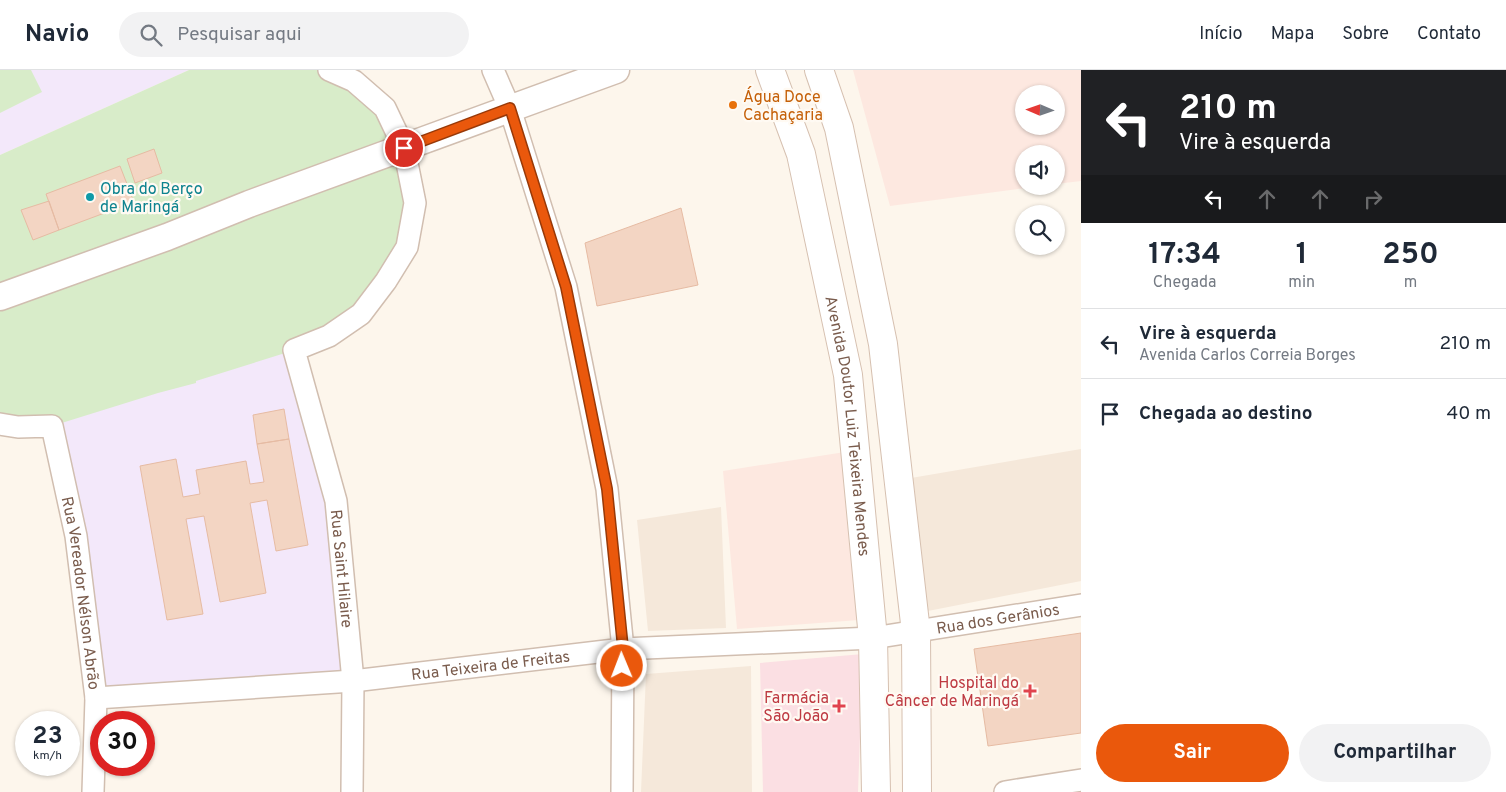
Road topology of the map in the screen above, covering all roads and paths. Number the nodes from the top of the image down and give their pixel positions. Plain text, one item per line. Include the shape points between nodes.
1 (329, 70) edge
2 (493, 70) edge
3 (616, 70) edge
4 (770, 70) edge
5 (819, 70) edge
6 (510, 108) junction
7 (404, 148) junction
8 (0, 297) edge
9 (0, 424) edge
10 (1081, 605) edge
11 (916, 632) junction
12 (873, 638) junction
13 (623, 648) junction
14 (353, 682) junction
15 (96, 698) junction
16 (1081, 780) edge
17 (93, 792) edge
18 (352, 792) edge
19 (622, 792) edge
20 (876, 792) edge
21 (918, 792) edge
22 (1004, 792) edge

1 - 7 street via 354,81 385,108
2 - 6 street
3 - 6 street
4 - 12 main road, Avenida Doutor Luiz Teixeira Mendes via 801,154 848,375
5 - 11 main road via 839,128 883,344
6 - 7 street
6 - 13 street via 566,287 607,489
7 - 8 street
7 - 14 street, Rua Saint Hilaire via 415,203 407,247 361,314 329,336 294,350 336,501
9 - 15 street, Rua Vereador Nélson Abrão via 52,426 76,536
10 - 11 street, Rua dos Gerânios
11 - 12 street, Rua Teixeira de Freitas
11 - 21 main road
12 - 13 street, Rua Teixeira de Freitas
12 - 20 main road, Avenida Doutor Luiz Teixeira Mendes
13 - 14 street, Rua Teixeira de Freitas
13 - 19 street
14 - 15 street, Rua Teixeira de Freitas
14 - 18 street, Rua Saint Hilaire
15 - 17 street, Rua Vereador Nélson Abrão
16 - 22 street

